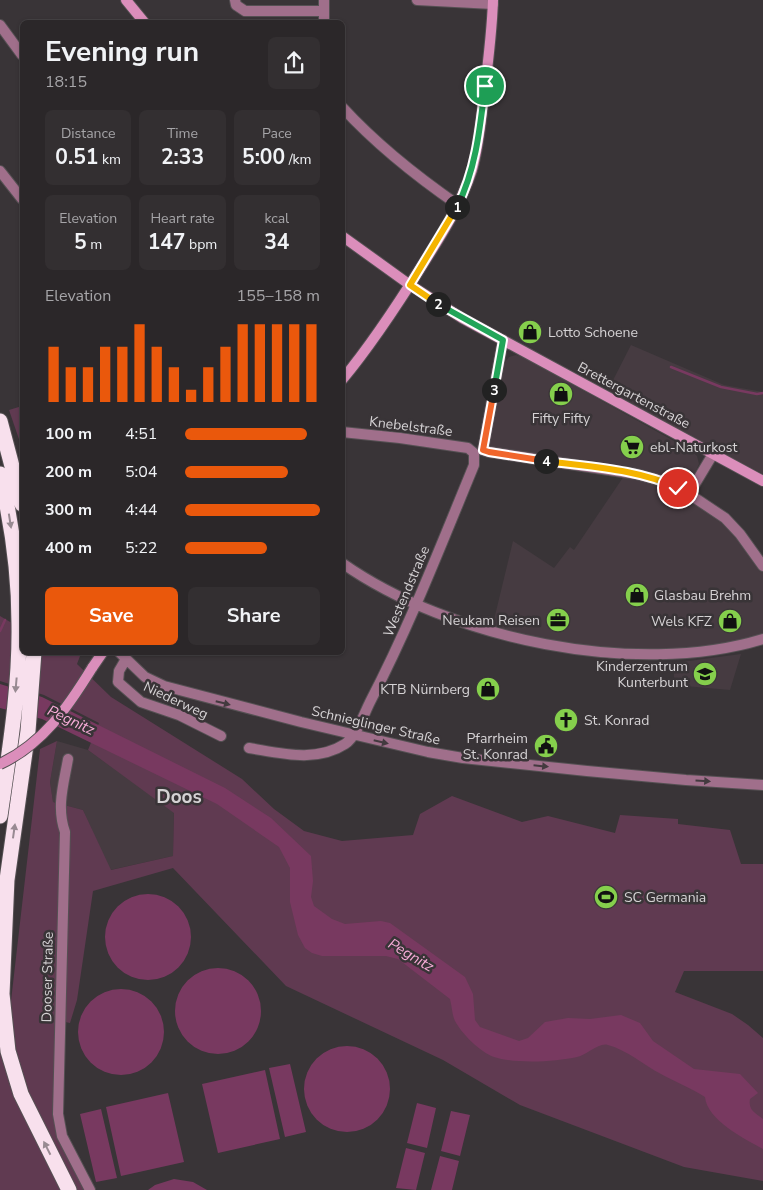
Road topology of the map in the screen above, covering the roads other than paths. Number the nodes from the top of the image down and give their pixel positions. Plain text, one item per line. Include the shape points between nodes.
1 (126, 0) edge
2 (235, 0) edge
3 (324, 0) edge
4 (417, 0) edge
5 (493, 2) edge
6 (324, 12) junction
7 (142, 20) edge
8 (324, 20) edge
9 (0, 25) edge
10 (20, 52) edge
11 (345, 110) edge
12 (0, 171) edge
13 (20, 196) edge
14 (458, 205) junction
15 (345, 238) edge
16 (410, 285) junction
17 (503, 340) junction
18 (345, 376) edge
19 (0, 421) edge
20 (345, 432) edge
21 (479, 451) junction
22 (713, 454) junction
23 (0, 474) edge
24 (763, 482) edge
25 (689, 494) junction
26 (20, 496) edge
27 (345, 565) edge
28 (763, 566) edge
29 (416, 604) junction
30 (763, 639) edge
31 (34, 655) edge
32 (101, 655) edge
33 (122, 656) edge
34 (353, 735) junction
35 (221, 736) dead end
36 (249, 748) dead end
37 (68, 759) dead end
38 (0, 764) edge
39 (763, 785) edge
40 (0, 816) edge
41 (7, 879) junction
42 (0, 928) edge
43 (69, 1190) edge
44 (90, 1190) edge

1 - 7 main road
2 - 6 street via 245,12
3 - 6 street
4 - 5 street
5 - 14 main road via 478,143 472,170
6 - 8 street
9 - 10 street
11 - 14 street via 407,168
12 - 13 street
14 - 16 main road
15 - 16 main road, Brettergartenstraße
16 - 17 main road, Brettergartenstraße
16 - 18 main road
17 - 21 street, Westendstraße
17 - 22 main road, Brettergartenstraße
19 - 26 highway
20 - 21 street, Knebelstraße
21 - 25 street, Knebelstraße via 636,474 666,482
21 - 29 street, Westendstraße
22 - 24 main road, Brettergartenstraße
22 - 25 street
23 -> 40 highway via 17,568 19,644
25 - 28 street, Knebelstraße via 732,526
27 - 29 street
29 - 30 street via 489,631 596,652 688,653
29 - 34 street, Westendstraße
41 -> 31 highway via 28,731
32 - 38 main road, bridge via 67,707 44,734
33 -> 34 street, Schnieglinger Straße via 145,677 164,686
33 - 35 street, Niederweg via 118,682 135,698
34 - 36 street via 339,748 310,755
34 -> 39 street, Schnieglinger Straße via 463,758
37 - 44 street, Dooser Straße via 60,815 65,842 58,1114 62,1136
41 - 42 highway
43 -> 41 highway via 26,1105 8,1051 2,994

